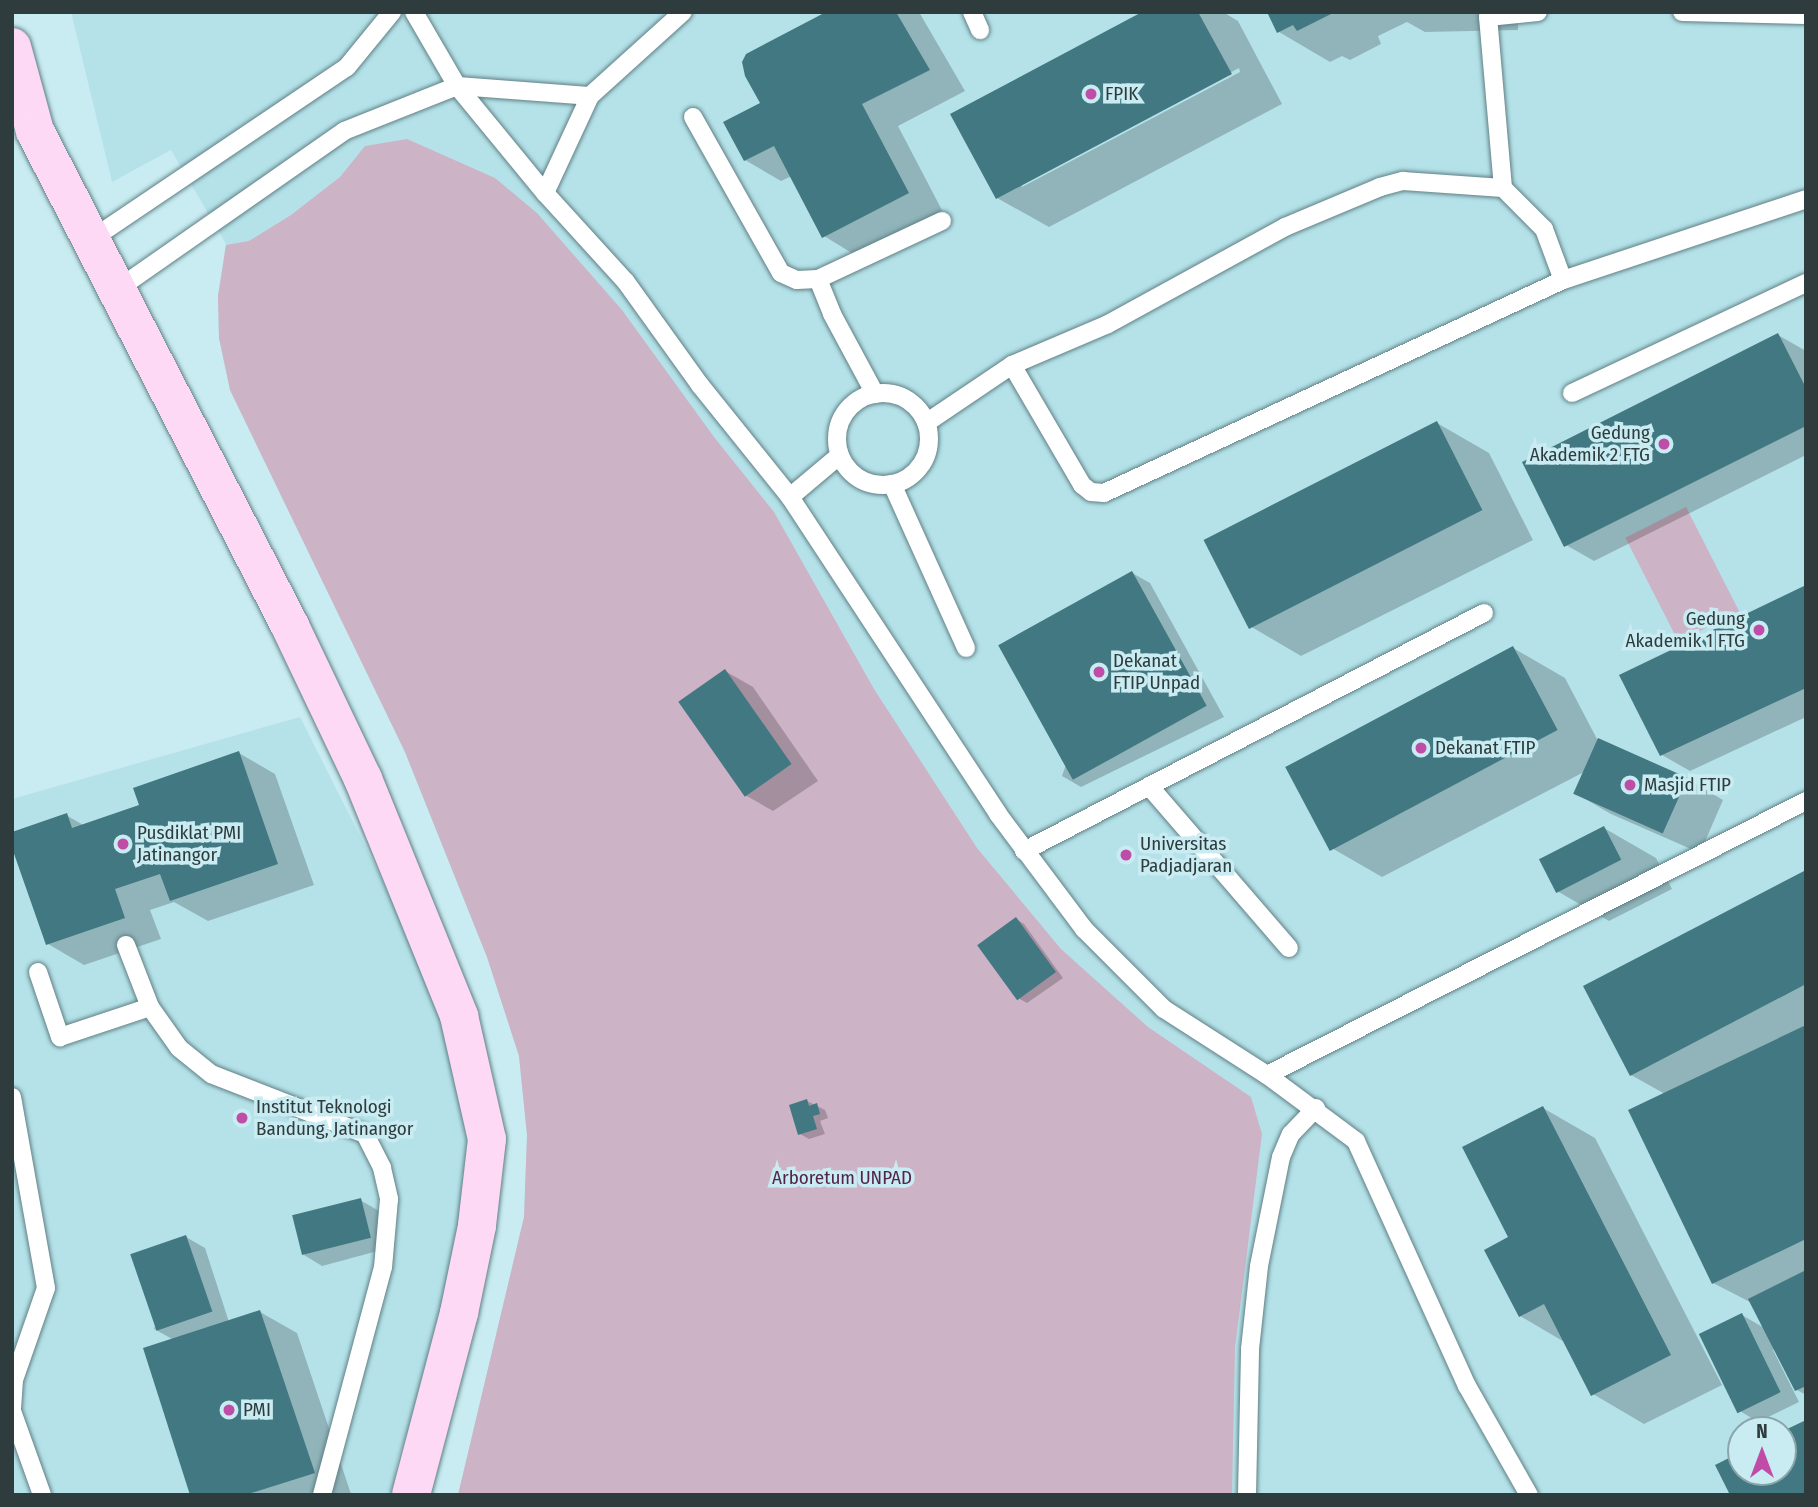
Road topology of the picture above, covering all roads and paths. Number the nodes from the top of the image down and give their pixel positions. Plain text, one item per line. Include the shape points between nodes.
1 (392, 12) edge
2 (414, 12) edge
3 (684, 12) edge
4 (972, 12) edge
5 (1538, 12) edge
6 (1682, 12) edge
7 (1488, 15) edge
8 (1806, 15) edge
9 (980, 30) dead end
10 (12, 47) edge
11 (457, 86) junction
12 (590, 96) junction
13 (693, 117) dead end
14 (23, 118) edge
15 (1503, 188) junction
16 (545, 193) junction
17 (1806, 199) edge
18 (942, 221) dead end
19 (89, 241) junction
20 (818, 279) junction
21 (1563, 279) junction
22 (1806, 284) edge
23 (115, 291) junction
24 (1012, 365) junction
25 (1572, 393) dead end
26 (875, 394) junction
27 (926, 423) junction
28 (840, 455) junction
29 (892, 484) junction
30 (790, 498) junction
31 (1484, 613) dead end
32 (967, 648) dead end
33 (1149, 786) junction
34 (1806, 801) edge
35 (1024, 851) junction
36 (126, 945) dead end
37 (1289, 948) dead end
38 (37, 972) dead end
39 (150, 1007) junction
40 (1267, 1075) junction
41 (12, 1097) edge
42 (1316, 1108) junction
43 (42, 1495) edge
44 (323, 1495) edge
45 (411, 1495) edge
46 (1247, 1495) edge
47 (1529, 1495) edge

1 - 19 lane via 347,67
2 - 11 lane
3 - 12 lane
4 - 9 lane
5 - 7 lane
6 - 8 lane
7 - 15 lane
10 - 14 main road
11 - 12 lane
11 - 16 lane
11 - 23 lane via 345,131
12 - 16 lane
13 - 20 lane via 781,273 797,280
14 - 19 main road
15 - 21 lane via 1544,229
15 - 24 lane via 1429,181 1380,187 1285,228 1108,324
16 - 30 lane via 626,282
17 - 21 lane
18 - 20 lane
19 - 23 main road
20 - 26 lane
21 - 24 lane via 1104,494 1083,485
22 - 25 lane
23 - 45 main road via 232,508 341,732 459,1016 487,1139 477,1226 459,1313
24 - 27 lane
26 - 27 lane via 906,399
26 - 28 lane via 860,400 844,417 837,440
27 - 29 lane via 927,454 907,479
28 - 29 lane via 861,479
28 - 30 lane
29 - 32 lane
30 - 35 lane
31 - 33 lane
33 - 35 lane
33 - 37 lane
34 - 40 lane
35 - 40 lane via 1084,929 1164,1009
36 - 39 lane
38 - 39 lane via 60,1037
39 - 44 lane via 179,1048 211,1073 365,1134 382,1168 389,1199 383,1268
40 - 42 lane
41 - 43 lane via 46,1288 13,1380 12,1411
42 - 46 lane via 1291,1134 1281,1157 1259,1266 1250,1349
42 - 47 lane via 1356,1141 1467,1386

